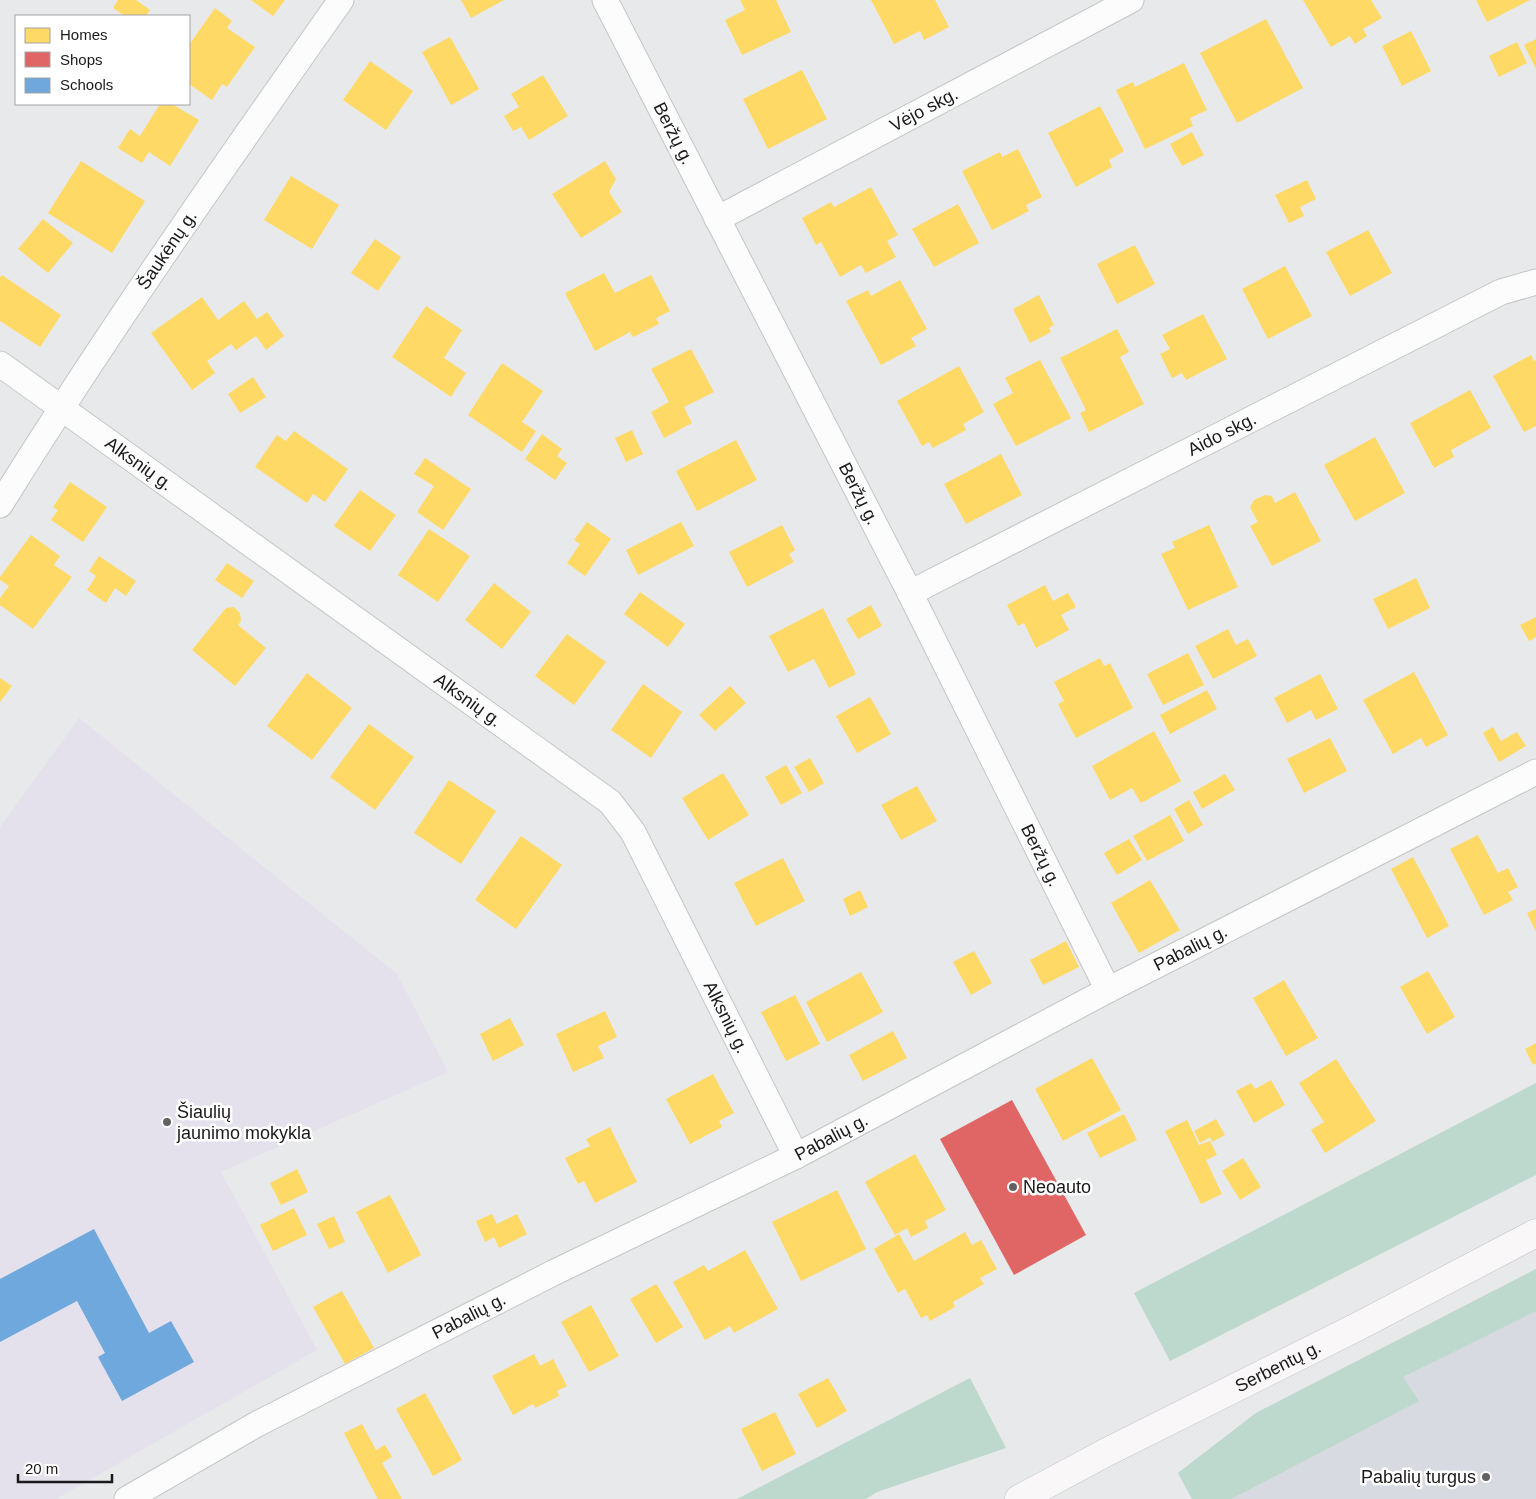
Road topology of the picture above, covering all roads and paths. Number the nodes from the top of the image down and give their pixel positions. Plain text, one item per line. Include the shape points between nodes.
1 (341, 0) edge
2 (605, 0) edge
3 (1131, 0) edge
4 (717, 220) junction
5 (1536, 282) edge
6 (0, 364) edge
7 (60, 408) junction
8 (0, 505) edge
9 (910, 594) junction
10 (1536, 772) edge
11 (1108, 990) junction
12 (796, 1156) junction
13 (1536, 1233) edge
14 (127, 1499) edge
15 (1019, 1499) edge

1 - 7 street, Šaukėnų g.
2 - 4 street, Beržų g.
3 - 4 street, Vėjo skg.
4 - 9 street, Beržų g.
5 - 9 street, Aido skg. via 1501,292
6 - 7 street, Alksnių g.
7 - 8 street, Šaukėnų g.
7 - 12 street, Alksnių g. via 610,802 633,832
9 - 11 street, Beržų g.
10 - 11 street, Pabalių g.
11 - 12 street, Pabalių g.
12 - 14 street, Pabalių g. via 553,1273 266,1420
13 - 15 main road, Serbentų g.

